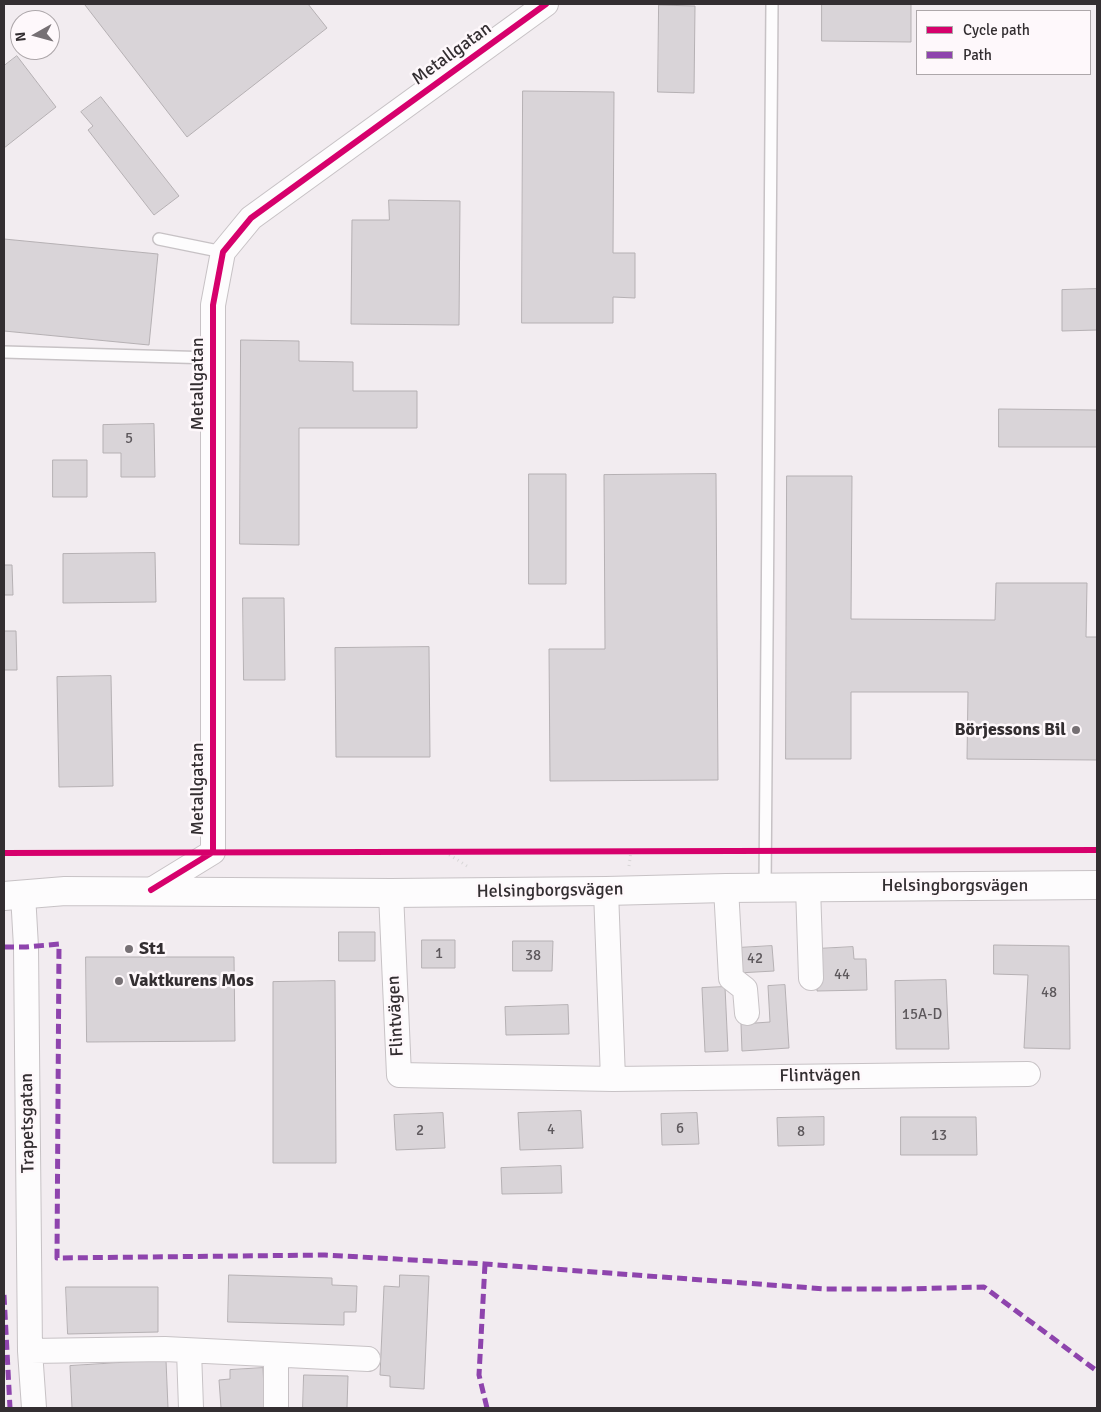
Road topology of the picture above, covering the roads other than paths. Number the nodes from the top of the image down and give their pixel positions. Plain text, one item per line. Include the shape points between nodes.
1 (546, 4) edge
2 (772, 4) edge
3 (158, 239) dead end
4 (223, 252) junction
5 (4, 352) edge
6 (213, 358) junction
7 (1097, 885) edge
8 (808, 887) junction
9 (726, 888) junction
10 (765, 888) junction
11 (151, 890) junction
12 (606, 891) junction
13 (391, 893) junction
14 (13, 895) edge
15 (810, 978) dead end
16 (747, 1013) dead end
17 (1028, 1074) dead end
18 (613, 1079) junction
19 (189, 1350) junction
20 (30, 1351) junction
21 (276, 1355) junction
22 (368, 1359) dead end
23 (34, 1408) edge
24 (191, 1408) edge
25 (276, 1408) edge

1 - 4 street, Metallgatan via 252,218
2 - 10 lane
3 - 4 lane
4 - 6 street, Metallgatan via 213,305
5 - 6 lane
6 - 11 street, Metallgatan via 213,852
7 - 8 main road, Helsingborgsvägen
8 - 10 main road, Helsingborgsvägen
8 - 15 street
9 - 10 main road, Helsingborgsvägen
9 - 12 main road, Helsingborgsvägen
9 - 16 street via 730,978 746,989
11 - 13 main road, Helsingborgsvägen
11 - 14 main road, Helsingborgsvägen
12 - 13 main road, Helsingborgsvägen
12 - 18 street
13 - 18 street, Flintvägen via 399,1075
14 - 20 street, Trapetsgatan via 26,947
17 - 18 street, Flintvägen
19 - 20 street
19 - 21 street
19 - 24 street
20 - 23 street, Trapetsgatan
21 - 22 street
21 - 25 street

